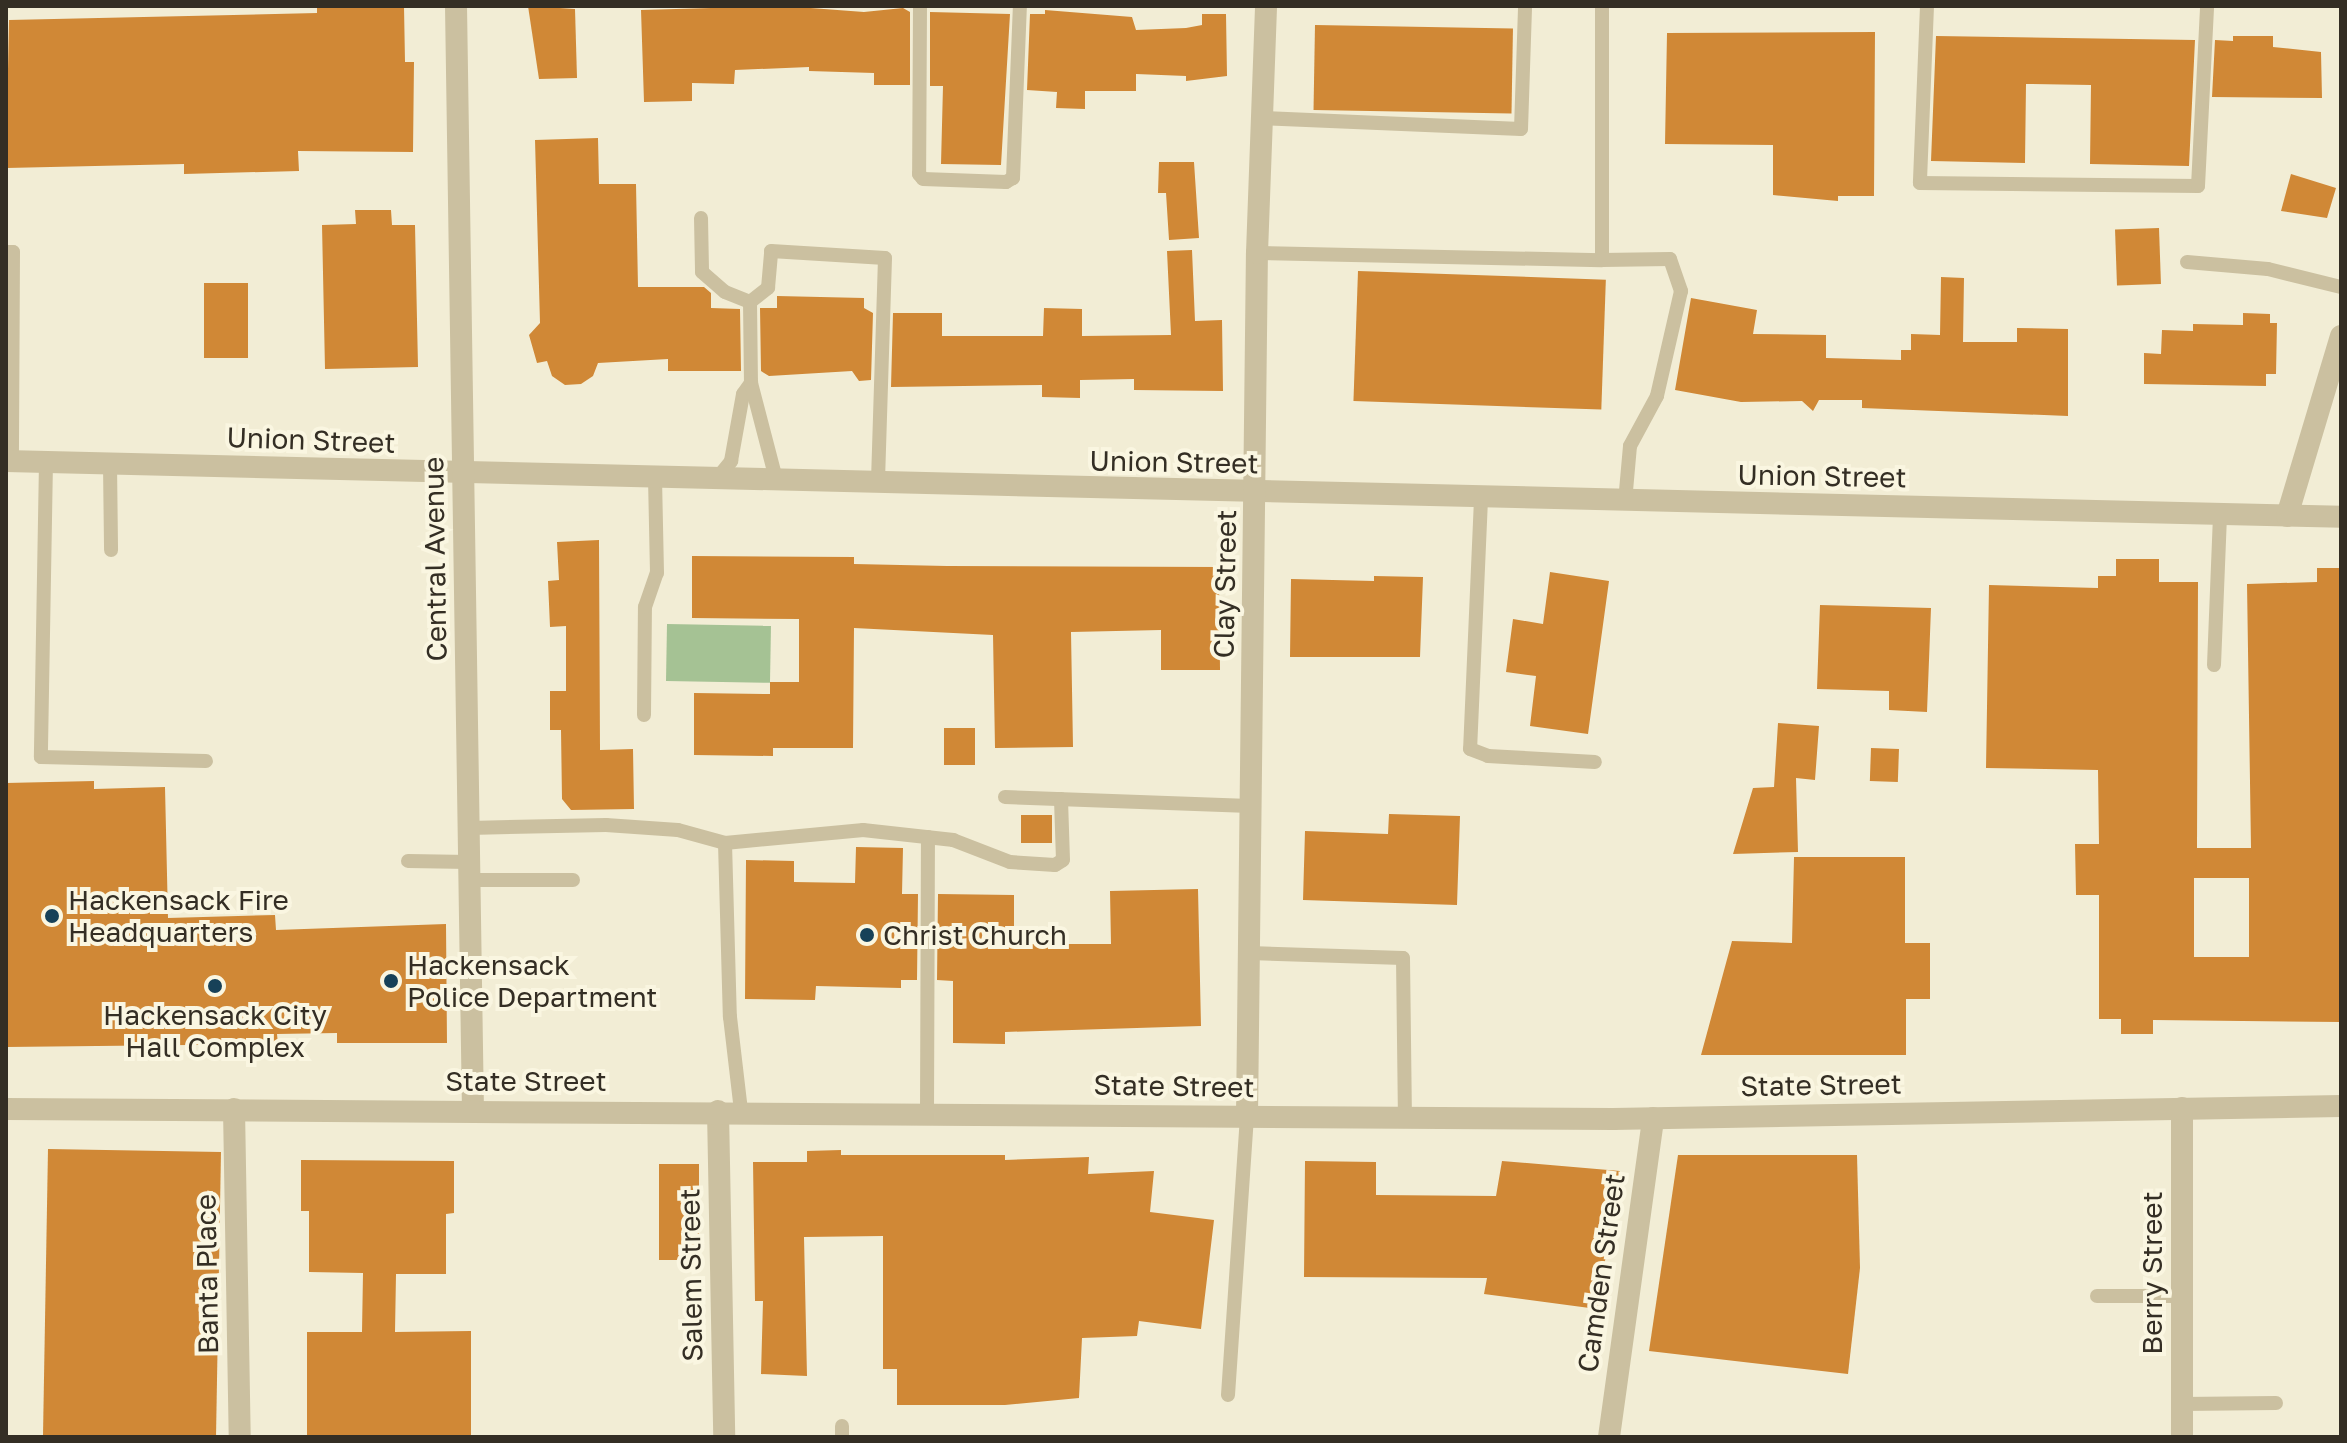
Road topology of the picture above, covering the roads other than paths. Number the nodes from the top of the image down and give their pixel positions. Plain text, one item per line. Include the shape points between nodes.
1 (456, 6) edge
2 (920, 6) edge
3 (1020, 6) edge
4 (1266, 6) edge
5 (1525, 6) edge
6 (1602, 6) edge
7 (1927, 6) edge
8 (2207, 6) edge
9 (1261, 118) junction
10 (701, 218) dead end
11 (6, 252) edge
12 (1257, 253) junction
13 (1602, 260) junction
14 (2187, 262) dead end
15 (2341, 287) edge
16 (750, 302) junction
17 (2341, 336) edge
18 (10, 359) edge
19 (751, 383) junction
20 (9, 461) edge
21 (46, 462) junction
22 (110, 464) junction
23 (463, 475) junction
24 (655, 479) junction
25 (715, 481) junction
26 (777, 483) junction
27 (878, 485) junction
28 (1258, 494) junction
29 (1481, 499) junction
30 (1625, 502) junction
31 (2220, 514) junction
32 (2287, 516) junction
33 (2341, 517) edge
34 (111, 550) dead end
35 (2214, 665) dead end
36 (644, 715) dead end
37 (206, 761) dead end
38 (1595, 762) dead end
39 (1005, 797) dead end
40 (1061, 799) junction
41 (1250, 806) junction
42 (469, 828) junction
43 (928, 837) junction
44 (725, 843) junction
45 (408, 861) dead end
46 (470, 871) junction
47 (573, 880) dead end
48 (1249, 953) junction
49 (2341, 1106) edge
50 (2182, 1108) junction
51 (6, 1109) edge
52 (234, 1109) junction
53 (473, 1111) junction
54 (718, 1111) junction
55 (741, 1111) junction
56 (927, 1113) junction
57 (1247, 1116) junction
58 (1405, 1117) junction
59 (1653, 1118) junction
60 (2097, 1296) dead end
61 (2181, 1296) junction
62 (1228, 1395) dead end
63 (2276, 1403) dead end
64 (2182, 1404) junction
65 (240, 1437) edge
66 (724, 1437) edge
67 (1609, 1437) edge
68 (2182, 1437) edge

1 - 23 street, Central Avenue
2 - 3 lane via 919,174 923,179 1006,182 1013,178
4 - 9 street, Clay Street
5 - 9 lane via 1521,129
6 - 13 lane
7 - 8 lane via 1920,183 2198,186
9 - 12 street, Clay Street
10 - 16 lane via 702,272 725,292
11 - 18 lane via 13,252
12 - 13 lane
12 - 28 street, Clay Street
13 - 30 lane via 1670,259 1681,291 1657,396 1630,446
14 - 15 lane via 2277,270
16 - 19 lane
16 - 27 lane via 768,288 771,251 885,258
17 - 32 street
18 - 20 lane
19 - 25 lane via 743,394 731,461
19 - 26 lane
20 - 21 street, Union Street
21 - 22 street, Union Street
21 - 37 lane via 41,757
22 - 23 street, Union Street
22 - 34 lane
23 - 24 street, Union Street
23 - 42 street, Central Avenue
24 - 25 street, Union Street
24 - 36 lane via 657,573 645,607
25 - 26 street, Union Street
26 - 27 street, Union Street
27 - 28 street, Union Street
28 - 29 street, Union Street
28 - 41 street, Clay Street
29 - 30 street, Union Street
29 - 38 lane via 1470,749 1488,756
30 - 31 street, Union Street
31 - 32 street, Union Street
31 - 35 lane
32 - 33 street, Union Street
39 - 40 lane
40 - 41 lane
40 - 43 lane via 1063,860 1055,865 1010,862 953,840
41 - 48 street, Clay Street
42 - 44 lane via 606,825 678,830
42 - 46 street, Central Avenue
43 - 44 lane via 863,830
43 - 56 lane
44 - 55 lane via 730,1017
45 - 46 lane
46 - 47 lane
46 - 53 street, Central Avenue
48 - 57 street, Clay Street
48 - 58 lane via 1403,958
49 - 50 street, State Street
50 - 59 street, State Street
50 - 61 street, Berry Street
51 - 52 street, State Street
52 - 53 street, State Street
52 - 65 street, Banta Place
53 - 54 street, State Street
54 - 55 street, State Street
54 - 66 street, Salem Street
55 - 56 street, State Street
56 - 57 street, State Street
57 - 58 street, State Street
57 - 62 lane
58 - 59 street, State Street
59 - 67 street, Camden Street
60 - 61 lane
61 - 64 street, Berry Street
63 - 64 lane
64 - 68 street, Berry Street

